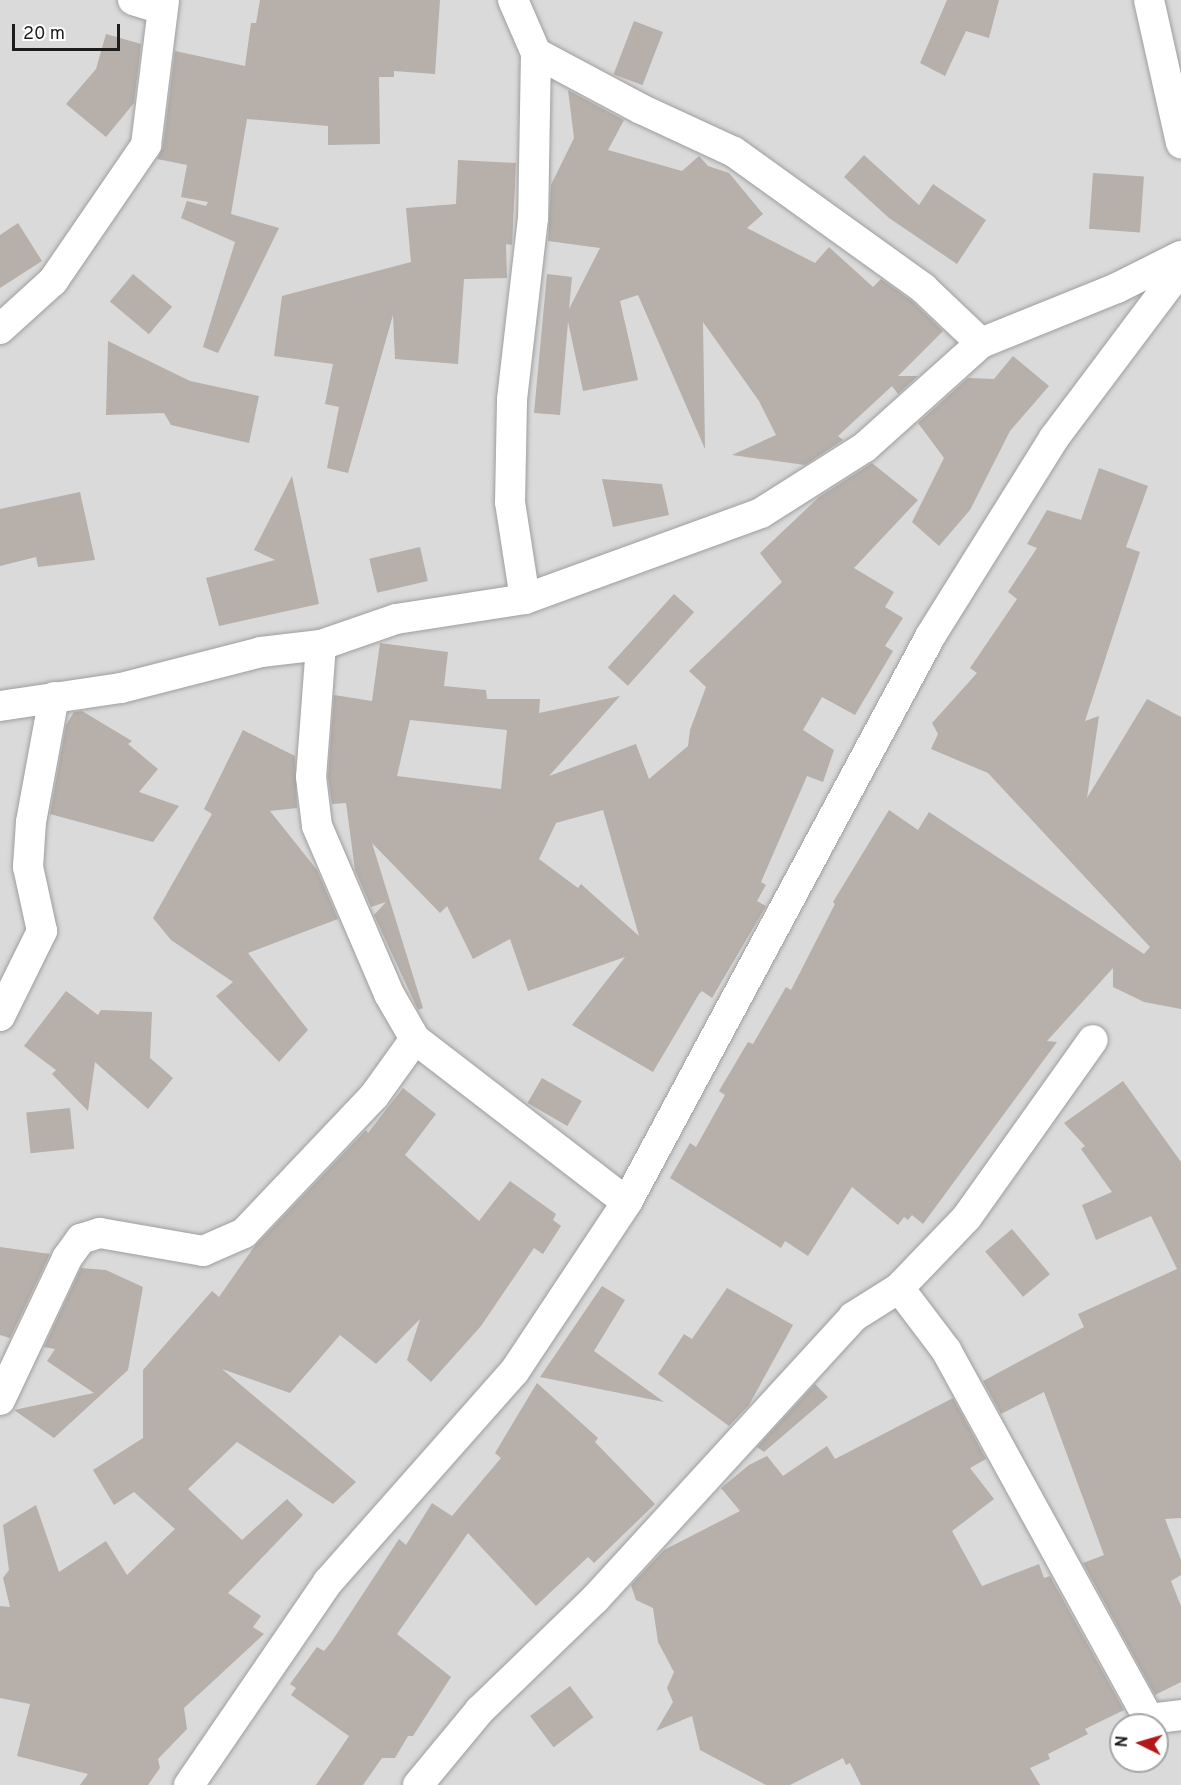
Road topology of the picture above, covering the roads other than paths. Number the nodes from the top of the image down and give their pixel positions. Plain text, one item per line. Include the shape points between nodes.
1 (513, 0) edge
2 (1149, 0) edge
3 (152, 3) edge
4 (536, 53) junction
5 (1181, 143) edge
6 (1181, 256) edge
7 (1181, 269) edge
8 (0, 329) edge
9 (981, 343) junction
10 (525, 599) junction
11 (321, 645) junction
12 (54, 697) junction
13 (0, 706) edge
14 (0, 1016) edge
15 (415, 1040) junction
16 (1093, 1040) dead end
17 (627, 1202) junction
18 (899, 1288) junction
19 (0, 1400) edge
20 (1181, 1715) edge
21 (189, 1785) edge
22 (418, 1785) edge

1 - 4 street
2 - 5 street
3 - 8 street via 146,145 53,281
4 - 9 street via 641,109 734,152 923,288
4 - 10 street via 533,218 512,400 510,502
6 - 9 street via 1117,288
7 - 17 street via 1054,438 931,635
9 - 10 street via 865,447 761,513
10 - 11 street via 396,620
11 - 12 street via 261,652 121,688
11 - 15 street via 311,777 317,826 389,994
12 - 13 street
12 - 14 street via 30,833 28,867 42,931
15 - 17 street
15 - 19 street via 374,1096 244,1233 203,1251 100,1233 81,1239 67,1258
16 - 18 street via 967,1217
17 - 21 street via 514,1372 328,1582
18 - 20 street via 946,1350 1149,1719
18 - 22 street via 854,1317 595,1599 480,1710

